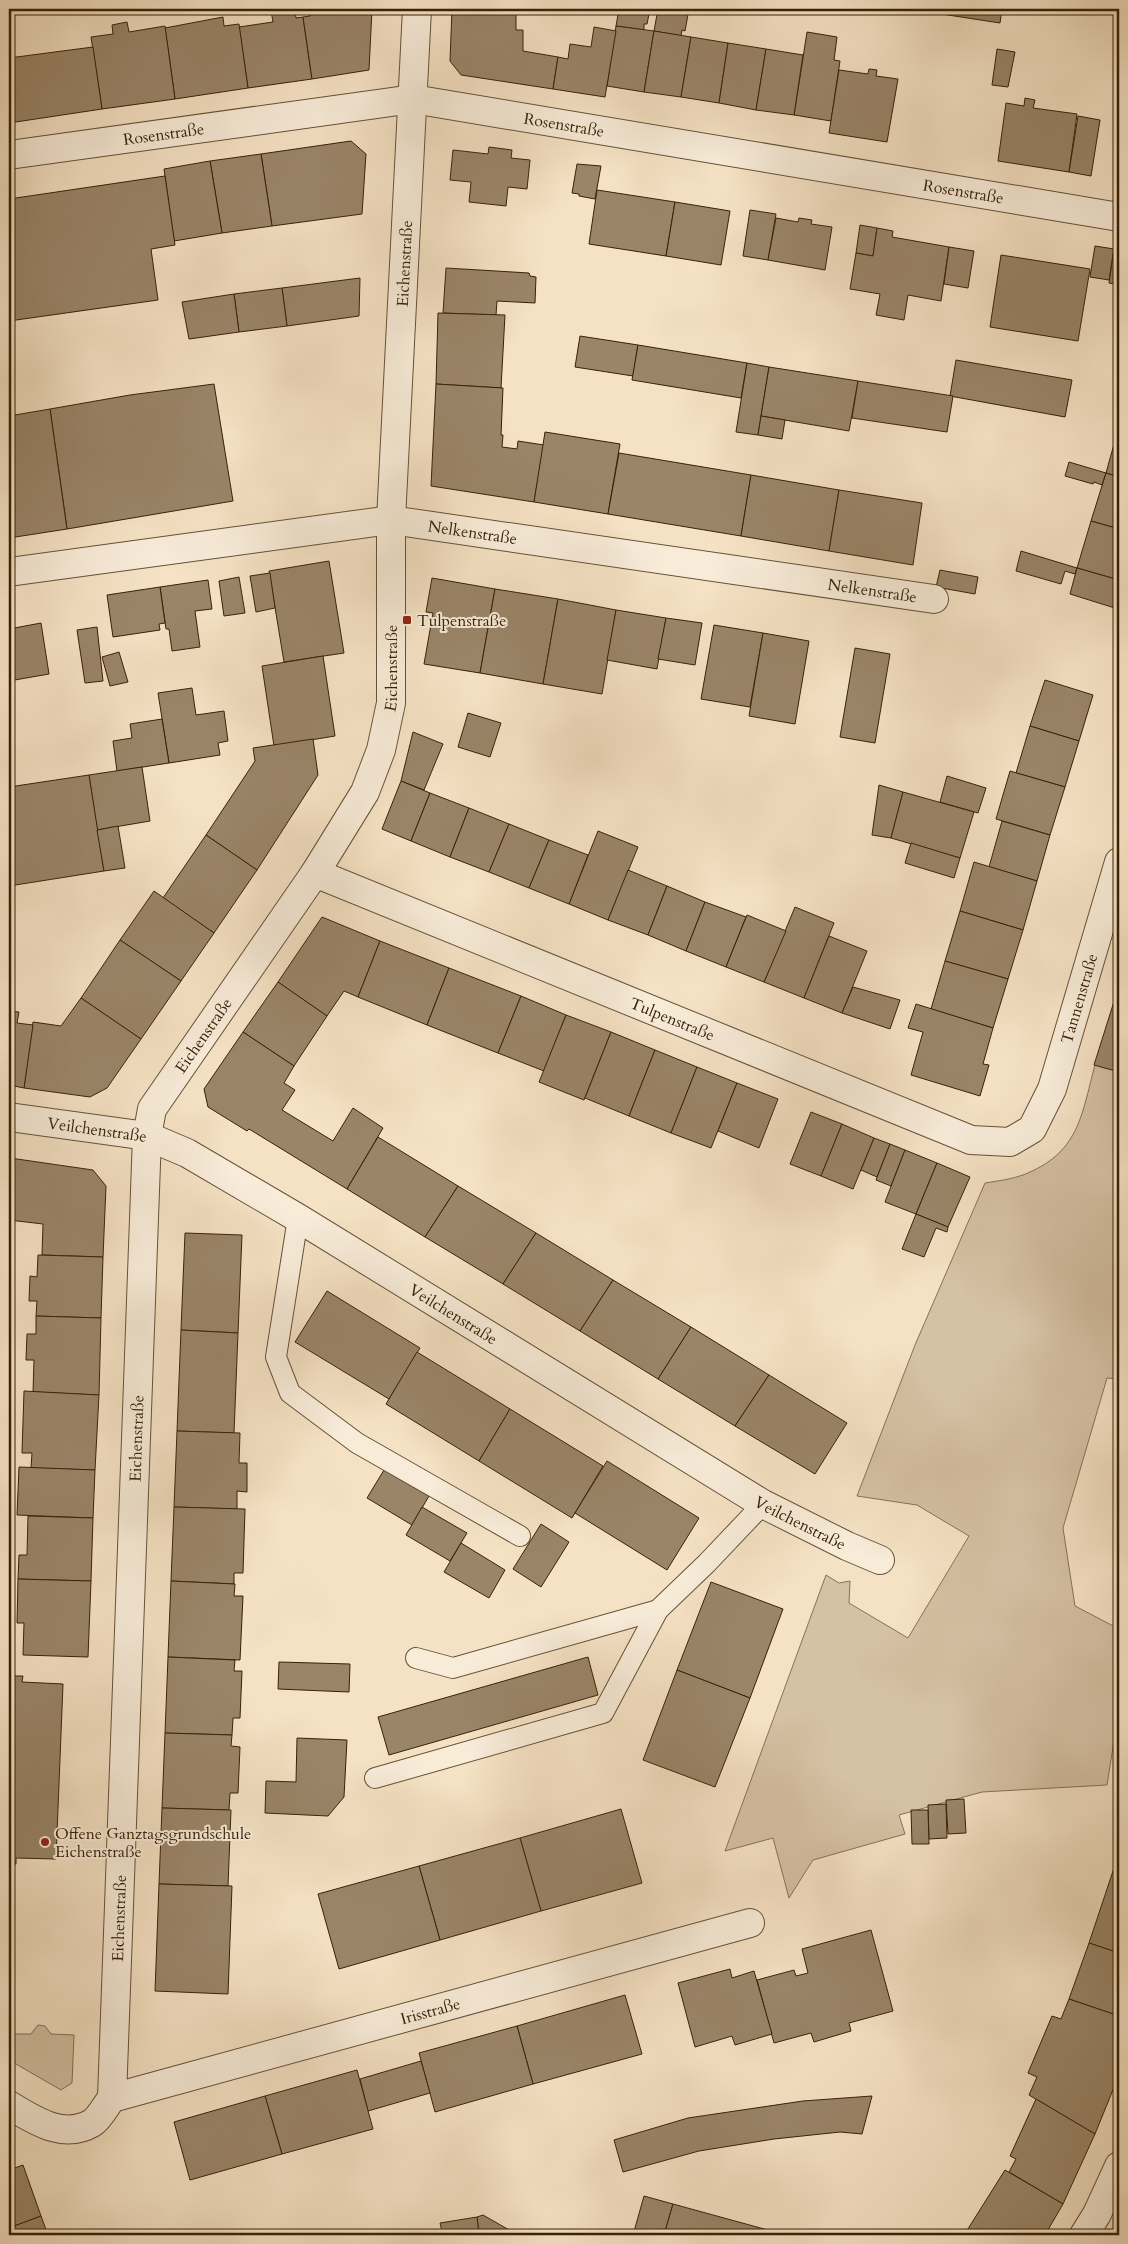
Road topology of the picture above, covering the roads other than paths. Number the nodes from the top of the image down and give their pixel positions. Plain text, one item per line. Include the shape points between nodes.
1 (417, 9) edge
2 (413, 99) junction
3 (9, 155) edge
4 (1119, 217) edge
5 (391, 520) junction
6 (9, 572) edge
7 (934, 599) dead end
8 (1119, 862) edge
9 (315, 873) junction
10 (9, 1117) edge
11 (1032, 1130) joint
12 (147, 1136) junction
13 (298, 1218) junction
14 (763, 1504) junction
15 (520, 1536) dead end
16 (880, 1560) dead end
17 (658, 1610) junction
18 (416, 1658) dead end
19 (375, 1778) dead end
20 (750, 1923) dead end
21 (112, 2098) junction
22 (9, 2106) edge
23 (1119, 2166) edge
24 (1084, 2235) edge

1 - 2 street, Eichenstraße
2 - 3 street, Rosenstraße
2 - 4 street, Rosenstraße
2 - 5 street, Eichenstraße
5 - 6 street, Nelkenstraße
5 - 7 street, Nelkenstraße
5 - 9 street, Eichenstraße via 391,704 381,750 365,792
8 - 11 street, Tannenstraße via 1052,1089
9 - 11 street, Tulpenstraße via 971,1140 1010,1142
9 - 12 street, Eichenstraße via 152,1109
10 - 12 street, Veilchenstraße
12 - 13 street, Veilchenstraße via 187,1153
12 - 21 street, Eichenstraße
13 - 14 street, Veilchenstraße
13 - 15 lane via 276,1357 290,1393 357,1443
14 - 16 street, Veilchenstraße
14 - 17 lane
17 - 18 lane via 453,1668
17 - 19 lane via 603,1713
20 - 21 street, Irisstraße
21 - 22 street via 94,2122 71,2130 45,2126
23 - 24 street

